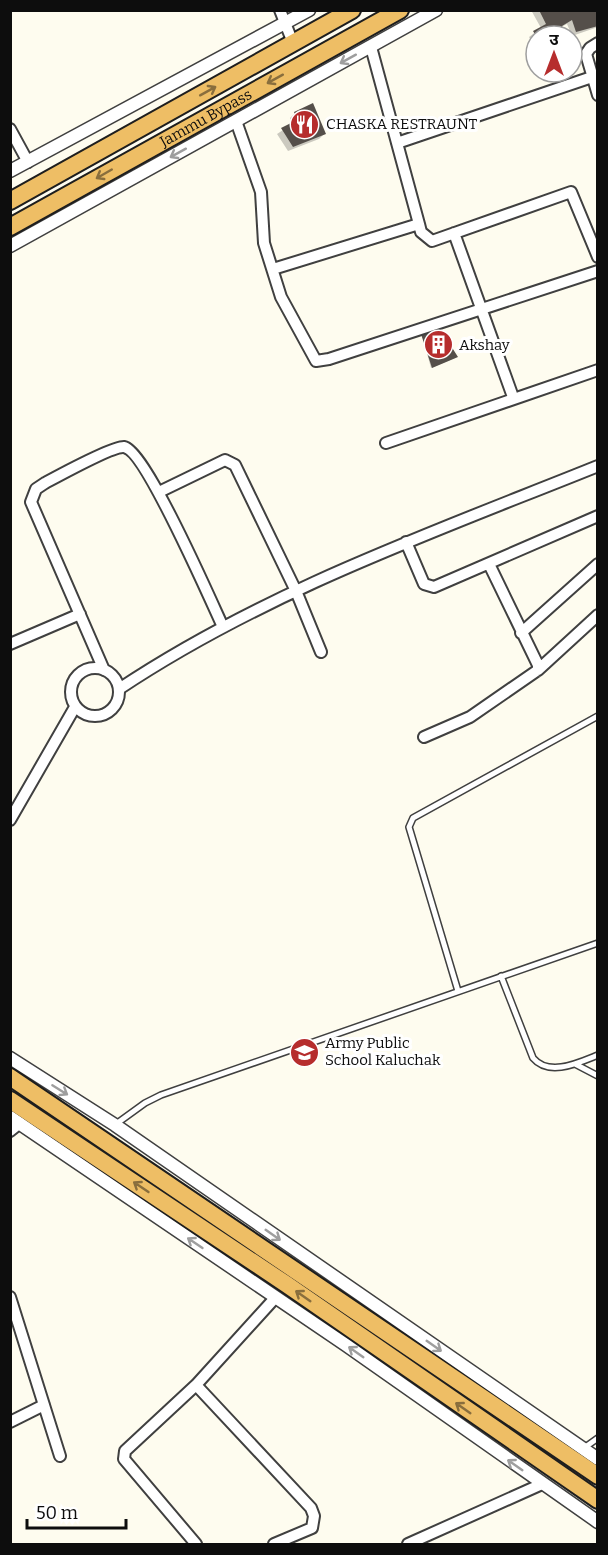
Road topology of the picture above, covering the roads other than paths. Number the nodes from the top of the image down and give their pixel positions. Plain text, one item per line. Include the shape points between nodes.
1 (309, 10) edge
2 (352, 10) edge
3 (400, 10) edge
4 (436, 10) edge
5 (283, 15) edge
6 (293, 43) junction
7 (597, 43) edge
8 (371, 47) junction
9 (592, 78) junction
10 (597, 95) edge
11 (236, 121) junction
12 (10, 129) edge
13 (397, 142) junction
14 (28, 162) junction
15 (10, 171) edge
16 (10, 201) edge
17 (419, 224) junction
18 (10, 227) edge
19 (454, 233) junction
20 (10, 246) edge
21 (597, 257) edge
22 (273, 269) junction
23 (597, 271) edge
24 (480, 308) junction
25 (597, 370) edge
26 (513, 397) junction
27 (386, 443) dead end
28 (597, 466) edge
29 (159, 492) junction
30 (597, 516) edge
31 (406, 542) junction
32 (489, 564) junction
33 (597, 564) edge
34 (296, 591) junction
35 (80, 614) junction
36 (597, 615) edge
37 (223, 627) junction
38 (521, 633) junction
39 (10, 644) edge
40 (321, 652) dead end
41 (104, 670) junction
42 (538, 670) junction
43 (119, 689) junction
44 (75, 706) junction
45 (597, 716) edge
46 (424, 737) dead end
47 (10, 820) edge
48 (597, 943) edge
49 (501, 976) junction
50 (458, 991) junction
51 (597, 1055) edge
52 (10, 1058) edge
53 (575, 1064) junction
54 (597, 1076) edge
55 (10, 1077) edge
56 (10, 1100) edge
57 (14, 1124) edge
58 (115, 1125) junction
59 (10, 1297) edge
60 (275, 1298) junction
61 (196, 1385) junction
62 (44, 1404) junction
63 (10, 1422) edge
64 (597, 1438) edge
65 (576, 1453) junction
66 (60, 1456) dead end
67 (597, 1459) edge
68 (597, 1476) edge
69 (542, 1484) junction
70 (597, 1500) edge
71 (597, 1522) edge
72 (196, 1545) edge
73 (274, 1545) edge
74 (408, 1545) edge

1 - 5 street
2 - 6 highway, Jammu Bypass
3 -> 18 highway, Jammu Bypass
4 - 8 street
5 - 6 street
5 - 14 street
16 -> 6 highway, Jammu Bypass
7 - 9 street via 586,54
8 -> 11 street
8 - 13 street
9 - 10 street
9 - 13 street
11 -> 20 street
11 - 22 street via 261,192 264,243
12 - 14 street
13 - 17 street
14 - 15 street
17 - 19 street via 421,232 432,241
17 - 22 street
19 - 21 street via 571,192
19 - 24 street
22 - 24 street via 281,297 316,361
23 - 24 street
24 - 26 street
25 - 26 street
26 - 27 street
28 - 31 street
29 - 34 street via 225,460 231,461
29 - 35 street via 136,454 123,447 36,489 31,502
29 - 37 street
30 - 32 street
31 - 32 street via 428,587
31 - 34 street
32 - 38 street
33 - 38 street
34 - 37 street
34 - 40 street
35 - 39 street
35 - 41 street
36 - 42 street
37 - 43 street
38 - 42 street
41 - 43 street via 111,674
41 - 44 street via 88,669 75,677 70,692
42 - 46 street via 477,712
43 - 44 street via 116,705 104,715 88,716
44 - 47 street
45 - 50 lane via 413,818 409,827
48 - 49 lane
49 - 50 lane
49 - 53 lane via 533,1058 545,1067
50 - 58 lane via 161,1095
51 - 53 lane
52 -> 58 street
53 - 54 lane
55 - 65 highway
70 -> 56 highway via 286,1284
60 -> 57 street
58 -> 65 street
59 - 62 street
60 - 61 street
69 -> 60 street
61 - 72 street via 124,1455
61 - 73 street via 311,1508 312,1528
62 - 63 street
62 - 66 street
64 - 65 lane
65 - 67 street
65 - 68 highway
69 - 71 street
69 - 74 street

